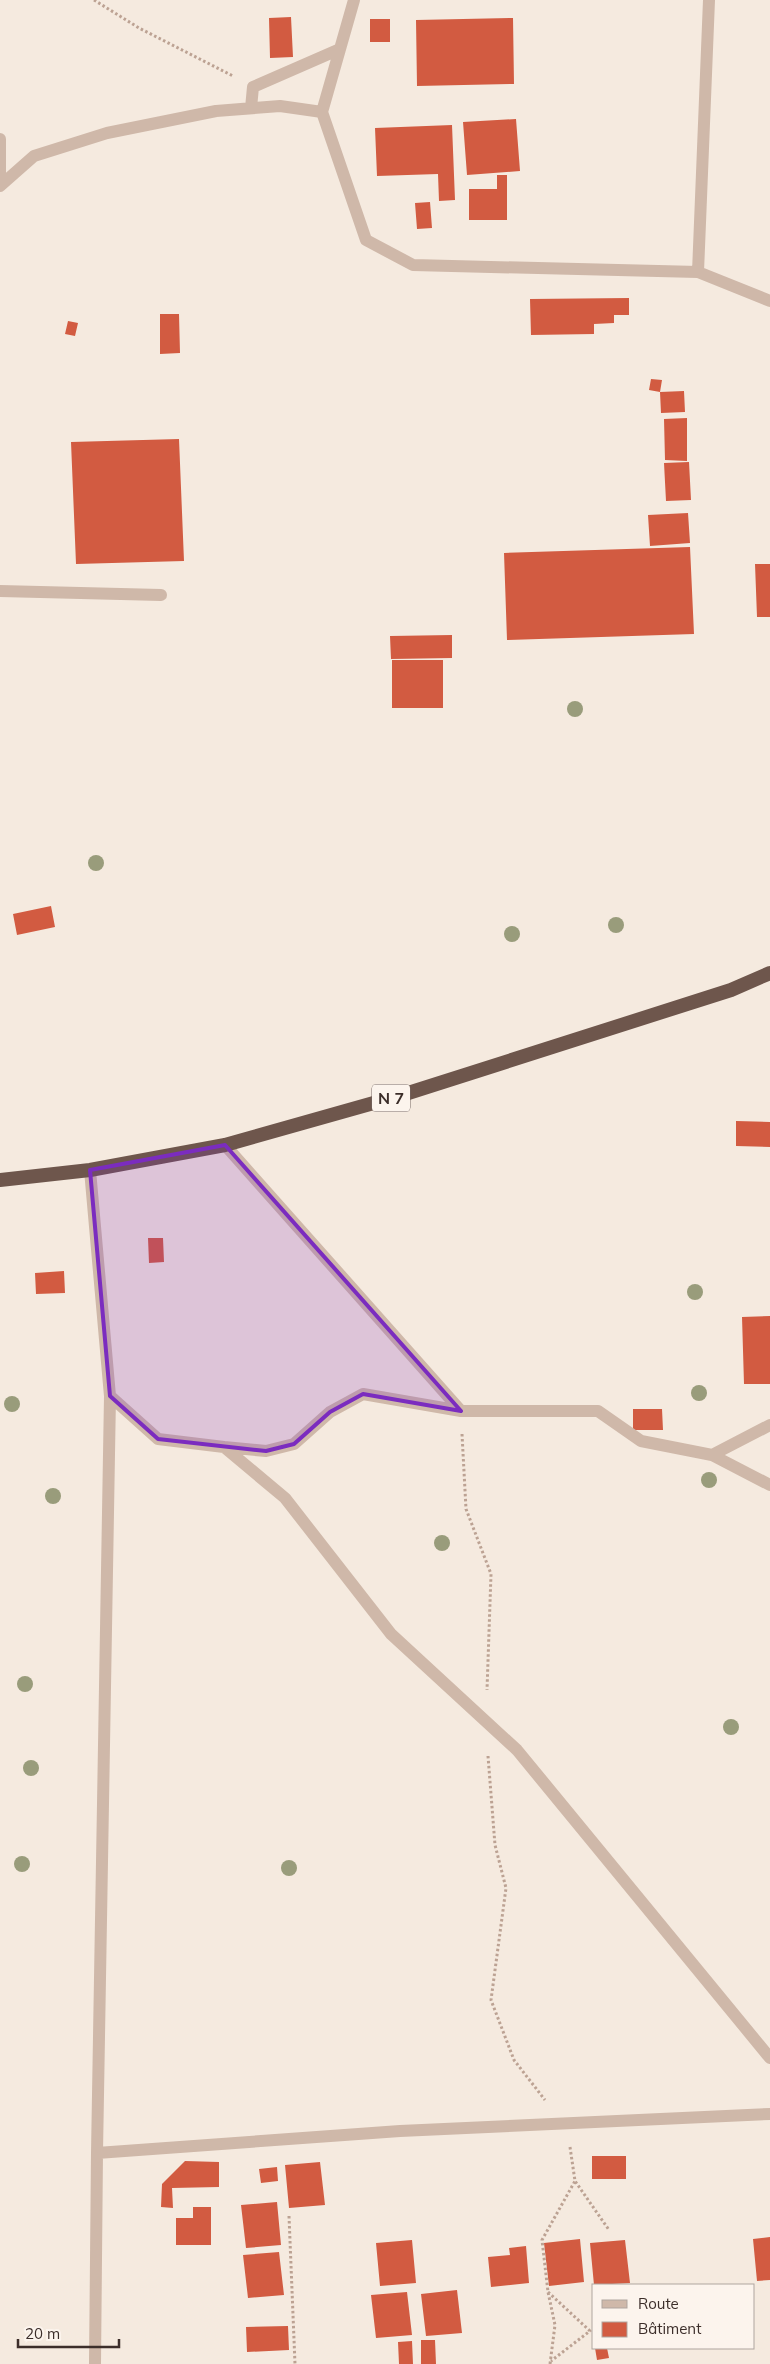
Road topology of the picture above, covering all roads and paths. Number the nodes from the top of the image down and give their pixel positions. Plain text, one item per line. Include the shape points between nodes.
1 (94, 0) edge
2 (354, 0) edge
3 (710, 0) edge
4 (340, 49) junction
5 (253, 87) junction
6 (251, 108) junction
7 (322, 112) junction
8 (0, 139) edge
9 (0, 186) edge
10 (698, 272) junction
11 (770, 301) edge
12 (0, 591) edge
13 (161, 595) dead end
14 (770, 973) edge
15 (225, 1144) junction
16 (90, 1170) junction
17 (0, 1180) edge
18 (110, 1396) junction
19 (461, 1410) junction
20 (770, 1425) edge
21 (224, 1447) junction
22 (712, 1455) junction
23 (770, 1485) edge
24 (486, 1722) junction
25 (770, 2058) edge
26 (770, 2114) edge
27 (562, 2123) junction
28 (96, 2153) junction
29 (575, 2181) junction
30 (289, 2216) dead end
31 (609, 2230) dead end
32 (548, 2292) junction
33 (551, 2362) edge
34 (95, 2364) edge
35 (295, 2364) edge

1 - 5 path via 139,28
2 - 4 street
3 - 10 street
4 - 5 street
4 - 7 street
5 - 6 street
6 - 7 street via 280,106
6 - 9 street via 216,111 107,133 34,156
7 - 10 street via 366,240 413,265
8 - 9 street
10 - 11 street
12 - 13 street
14 - 15 highway, N 7 via 731,990 430,1086
15 - 16 highway, N 7
15 - 19 street
16 - 17 highway, N 7
16 - 18 street
18 - 21 street via 158,1439
18 - 28 street
19 - 21 street via 364,1394 330,1412 294,1444 266,1451
19 - 22 street via 598,1411 641,1440
19 - 24 path via 466,1509 491,1574
20 - 22 street
21 - 24 street via 285,1498 390,1634
22 - 23 street
24 - 25 street via 516,1750
24 - 27 path via 495,1844 506,1888 491,2000 514,2060
26 - 27 street
27 - 28 street
27 - 29 path via 571,2150
28 - 34 street
29 - 31 path
29 - 32 path via 542,2240
30 - 35 path
32 - 33 path via 555,2325
32 - 33 path via 590,2330

